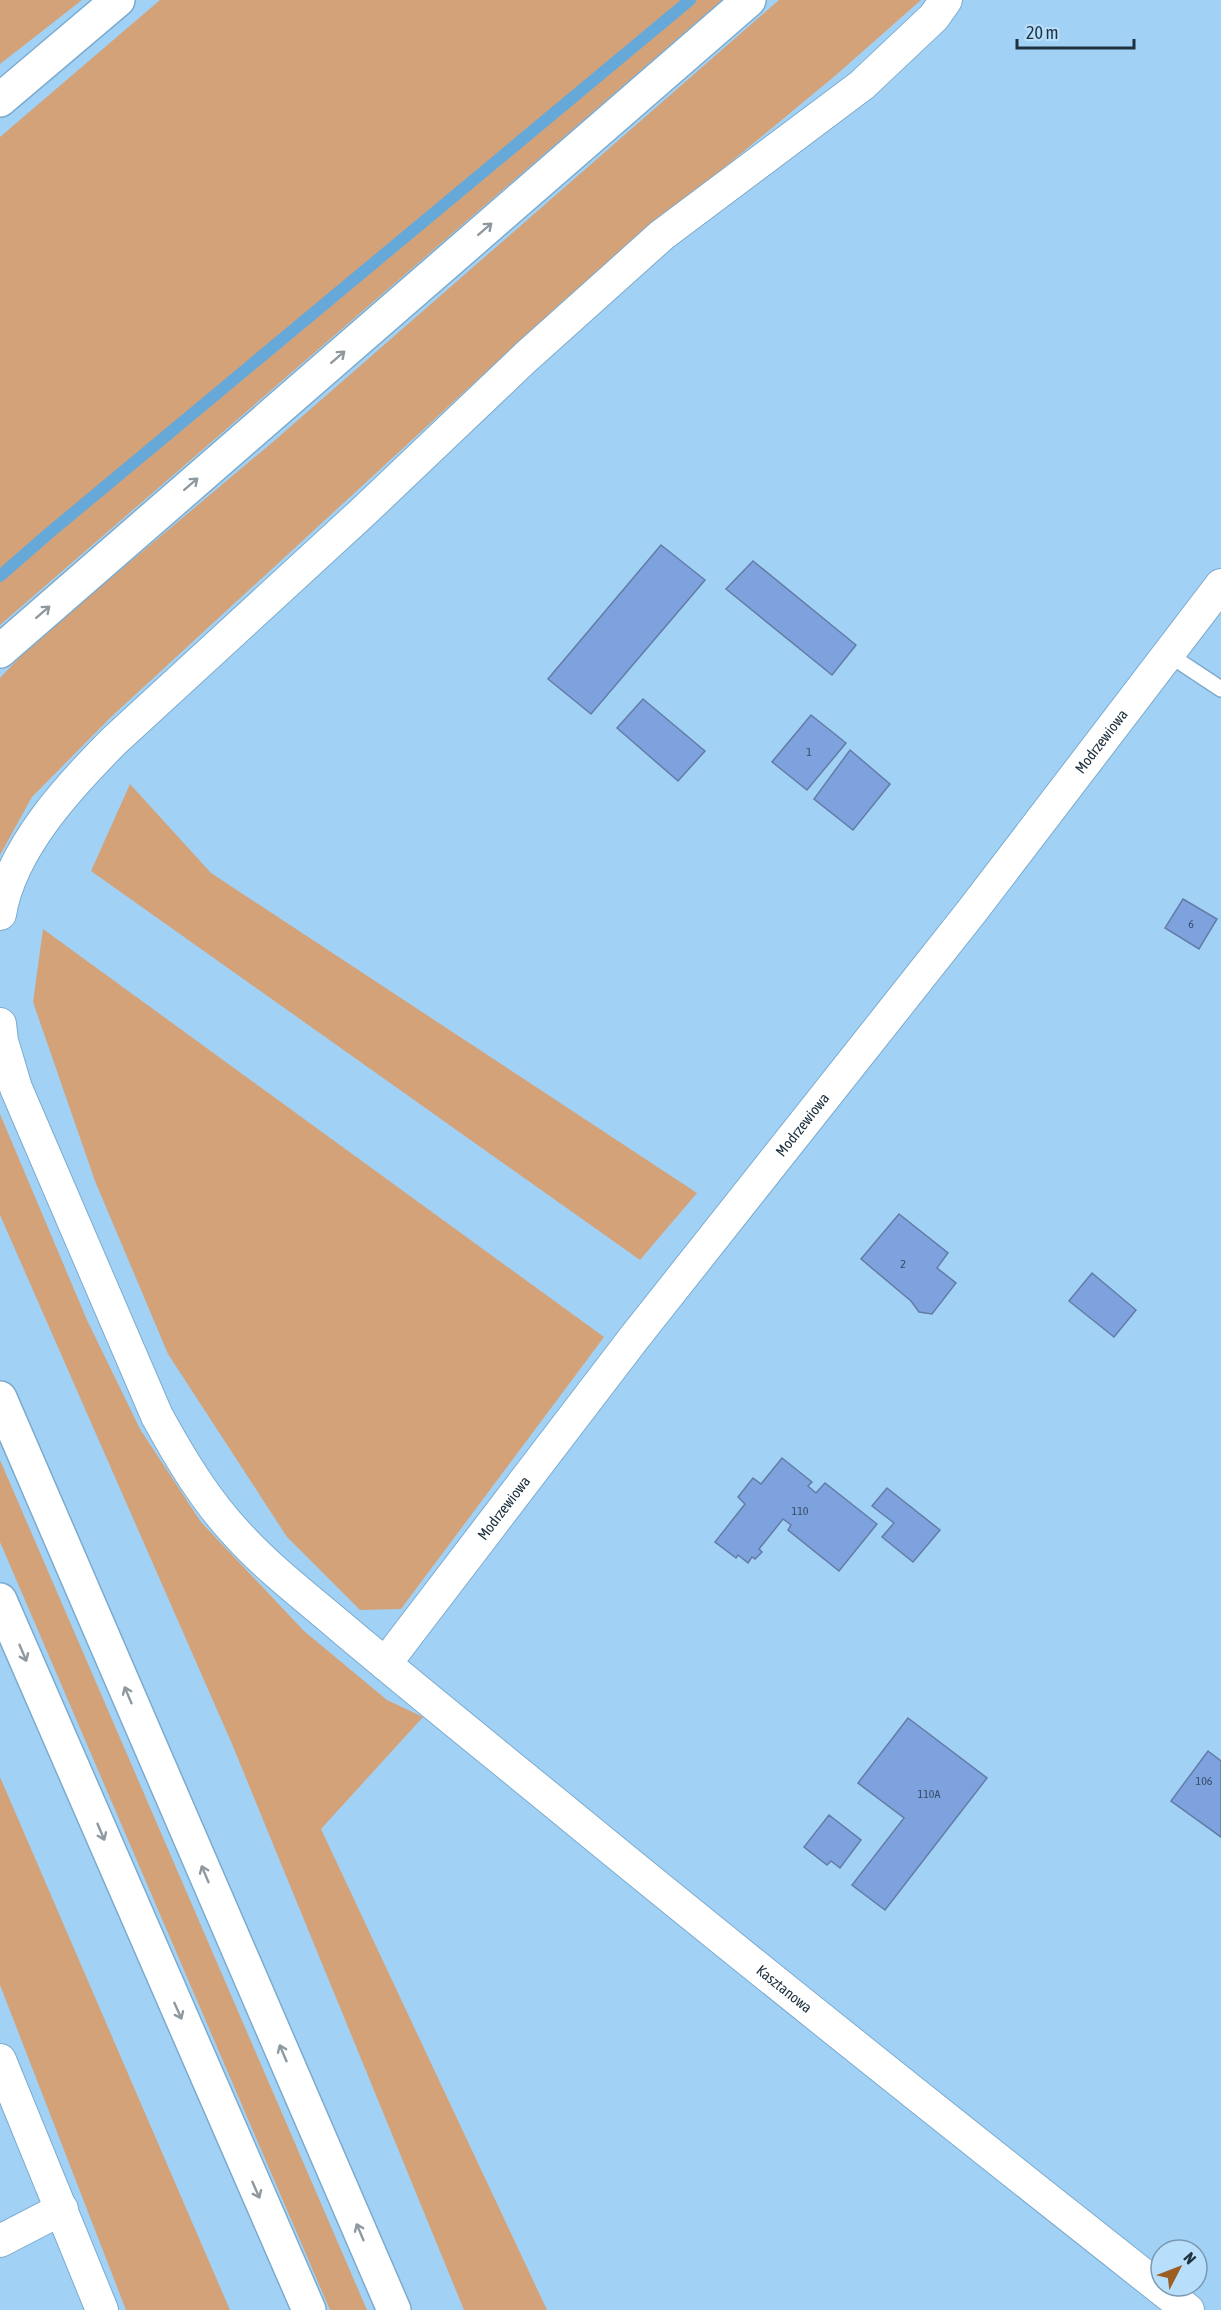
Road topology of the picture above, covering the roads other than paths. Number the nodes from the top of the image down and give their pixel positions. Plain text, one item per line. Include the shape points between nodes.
1 (118, 0) edge
2 (749, 0) edge
3 (946, 0) edge
4 (0, 100) edge
5 (1221, 585) edge
6 (0, 651) edge
7 (1168, 654) junction
8 (1221, 689) edge
9 (0, 914) edge
10 (0, 1024) edge
11 (0, 1398) edge
12 (0, 1600) edge
13 (385, 1664) junction
14 (0, 2060) edge
15 (62, 2209) junction
16 (0, 2241) edge
17 (102, 2310) edge
18 (309, 2310) edge
19 (394, 2310) edge
20 (1188, 2310) edge

1 - 4 main road
6 -> 2 main road
3 - 9 street via 934,17 862,85 662,235 115,740 53,807 16,867
5 - 7 street, Modrzewiowa
7 - 8 lane
7 - 13 street, Modrzewiowa
10 - 13 street, Kasztanowa via 15,1088 153,1408 180,1458 238,1536
19 -> 11 main road
12 -> 18 main road
13 - 20 street, Kasztanowa via 912,2093
14 - 15 street
15 - 16 street
15 - 17 street

